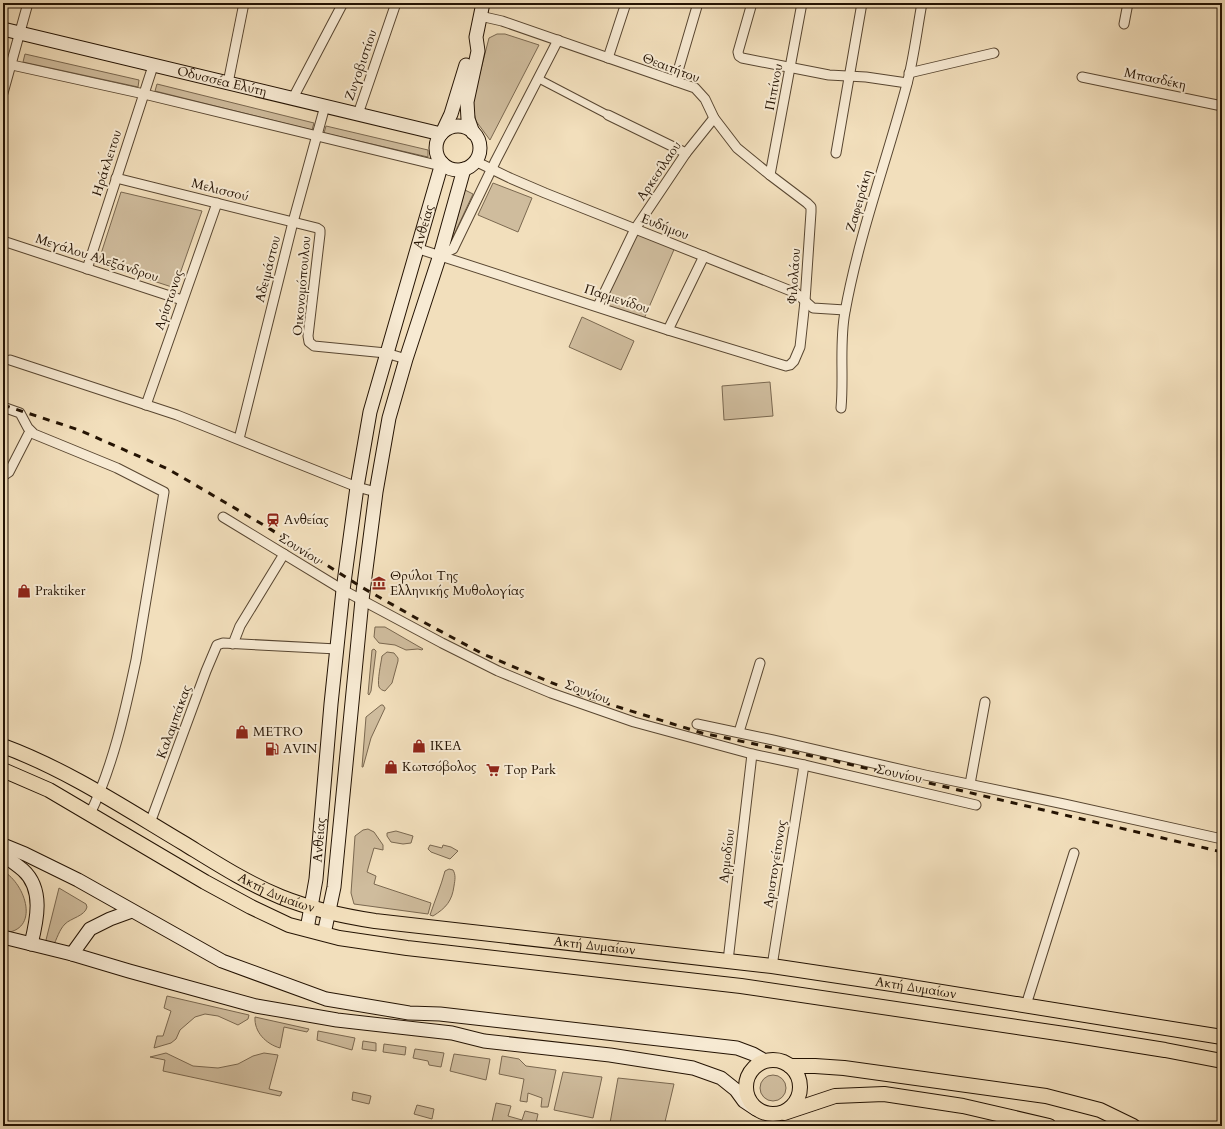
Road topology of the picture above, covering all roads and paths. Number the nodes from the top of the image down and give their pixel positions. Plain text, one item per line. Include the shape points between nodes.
1 (28, 3) edge
2 (244, 3) edge
3 (343, 3) edge
4 (396, 3) edge
5 (483, 3) edge
6 (626, 3) edge
7 (698, 3) edge
8 (752, 3) edge
9 (802, 3) edge
10 (862, 3) edge
11 (922, 3) edge
12 (1128, 3) edge
13 (480, 16) junction
14 (1124, 24) dead end
15 (3, 29) edge
16 (20, 34) junction
17 (476, 37) junction
18 (558, 40) junction
19 (994, 53) dead end
20 (608, 58) junction
21 (12, 65) junction
22 (153, 66) junction
23 (791, 68) junction
24 (910, 73) junction
25 (848, 76) junction
26 (1082, 77) dead end
27 (539, 79) junction
28 (675, 81) junction
29 (228, 83) junction
30 (907, 84) junction
31 (3, 93) edge
32 (144, 94) junction
33 (293, 98) junction
34 (325, 106) junction
35 (1222, 106) edge
36 (358, 114) junction
37 (608, 114) joint
38 (714, 118) junction
39 (442, 133) junction
40 (473, 133) junction
41 (317, 137) junction
42 (686, 153) junction
43 (836, 153) dead end
44 (475, 161) junction
45 (441, 164) junction
46 (464, 169) junction
47 (491, 170) junction
48 (770, 175) junction
49 (116, 178) junction
50 (217, 203) junction
51 (811, 207) joint
52 (293, 222) junction
53 (317, 228) joint
54 (635, 229) junction
55 (3, 241) edge
56 (416, 248) junction
57 (440, 255) junction
58 (704, 256) junction
59 (87, 269) junction
60 (182, 300) junction
61 (806, 301) junction
62 (598, 306) junction
63 (845, 310) junction
64 (668, 330) junction
65 (800, 347) joint
66 (386, 353) junction
67 (406, 359) junction
68 (10, 360) dead end
69 (146, 405) junction
70 (3, 407) edge
71 (841, 408) dead end
72 (31, 432) junction
73 (239, 439) junction
74 (3, 476) edge
75 (357, 487) junction
76 (376, 492) junction
77 (223, 517) dead end
78 (284, 554) junction
79 (343, 590) junction
80 (362, 600) junction
81 (233, 644) junction
82 (337, 649) junction
83 (760, 664) dead end
84 (985, 702) dead end
85 (331, 704) junction
86 (352, 706) junction
87 (697, 724) dead end
88 (739, 732) junction
89 (3, 746) edge
90 (752, 754) junction
91 (804, 765) junction
92 (3, 770) edge
93 (970, 784) junction
94 (100, 793) junction
95 (976, 805) dead end
96 (90, 814) junction
97 (150, 823) junction
98 (1222, 839) edge
99 (3, 845) edge
100 (1074, 853) dead end
101 (3, 855) edge
102 (312, 908) junction
103 (132, 911) junction
104 (329, 913) junction
105 (307, 929) junction
106 (324, 934) junction
107 (3, 937) edge
108 (31, 944) junction
109 (72, 954) junction
110 (728, 961) junction
111 (772, 966) junction
112 (1026, 1005) junction
113 (1222, 1037) edge
114 (764, 1061) junction
115 (1222, 1061) edge
116 (790, 1066) junction
117 (756, 1109) junction
118 (784, 1113) junction
119 (1049, 1126) edge
120 (1133, 1126) edge

1 - 16 street
2 - 29 street
3 - 33 street
4 - 36 street, Ζυγοβιστίου
5 - 13 main road
6 - 20 street
7 - 28 street
8 - 23 street via 739,56
9 - 23 street, Πιπίνου
10 - 25 street
11 - 24 street, Ζαφειράκη
12 - 14 street
13 - 17 main road
13 - 18 street, Θεαιτήτου
15 - 16 main road, Οδυσσέα Ελύτη
16 - 21 street
16 - 22 main road, Οδυσσέα Ελύτη
17 - 39 main road via 468,54 451,114
17 - 40 main road via 478,51 467,102 468,119
18 - 20 street, Θεαιτήτου
18 - 27 street, Ανθείας
19 - 24 street
20 - 28 street, Θεαιτήτου
21 - 31 street
21 - 32 street
22 - 29 main road, Οδυσσέα Ελύτη
22 - 32 street, Ηράκλειτου
23 - 25 street
23 - 48 street, Πιπίνου
24 - 30 street, Ζαφειράκη
25 - 30 street
25 - 43 street
26 - 35 street, Μπασδέκη
27 - 37 street
27 - 47 street, Ανθείας
28 - 38 street, Θεαιτήτου via 701,93
29 - 33 main road, Οδυσσέα Ελύτη
30 - 63 street, Ζαφειράκη via 864,229
32 - 41 street
32 - 49 street, Ηράκλειτου
33 - 34 main road, Οδυσσέα Ελύτη
34 - 36 main road, Οδυσσέα Ελύτη
34 - 41 street, Αδειμάστου
36 - 39 main road, Οδυσσέα Ελύτη
37 - 42 street
38 - 42 street, Αρκεσίλαου
38 - 48 street, Θεαιτήτου via 737,148
39 - 40 main road via 454,126 460,126
39 - 45 main road via 436,147
40 - 44 main road via 479,145
41 - 45 street
41 - 52 street, Αδειμάστου
42 - 54 street, Αρκεσίλαου
44 - 46 main road
44 - 47 street, Ευδήμου
45 - 46 main road
45 - 56 main road, Ανθείας
46 - 57 main road, Ανθείας
47 - 54 street, Ευδήμου
47 - 57 street, Ανθείας via 453,249
48 - 51 street, Θεαιτήτου
49 - 50 street, Μελισσού
49 - 59 street, Ηράκλειτου
50 - 52 street, Μελισσού
50 - 60 street, Αρίστωνος
51 - 61 street, Φιλολάου
52 - 53 street, Μελισσού
52 - 73 street, Αδειμάστου
53 - 66 street, Οικονομόπουλου via 320,234 309,342 314,346
54 - 58 street, Ευδήμου
54 - 62 street, Αρκεσίλαου
55 - 59 street, Μεγάλου Αλεξάνδρου
56 - 57 street, Παρμενίδου
56 - 66 main road, Ανθείας
57 - 62 street, Παρμενίδου
57 - 67 main road, Ανθείας
58 - 61 street, Ευδήμου via 796,293
58 - 64 street
59 - 60 street, Μεγάλου Αλεξάνδρου
60 - 69 street, Αρίστωνος
61 - 63 street, Ευδήμου via 813,308
61 - 65 street, Φιλολάου
62 - 64 street, Παρμενίδου
63 - 71 street, Ζαφειράκη
64 - 65 street, Παρμενίδου via 786,366 794,361
66 - 67 street
66 - 75 main road, Ανθείας via 370,412
67 - 76 main road, Ανθείας via 389,418
68 - 69 street
69 - 73 street
70 - 72 street via 20,414
72 - 74 street via 9,472
72 - 94 street via 117,468 164,492 136,660
73 - 75 street
75 - 76 street
75 - 79 main road, Ανθείας
76 - 80 main road, Ανθείας
77 - 78 street, Σουνίου
78 - 79 street, Σουνίου
78 - 81 street via 240,626
79 - 80 street, Σουνίου
79 - 82 main road, Ανθείας
80 - 86 main road, Ανθείας
80 - 90 street, Σουνίου via 471,659 551,693 629,720
81 - 82 street, Καλαμπάκας
81 - 97 street, Καλαμπάκας via 219,644 214,651
82 - 85 main road, Ανθείας
83 - 88 street
84 - 93 street
85 - 86 main road
85 - 102 main road, Ανθείας
86 - 104 main road, Ανθείας via 334,887
87 - 88 street, Σουνίου
88 - 93 street, Σουνίου
89 - 94 main road, Ακτή Δυμαίων
90 - 91 street, Σουνίου
90 - 110 street, Αρμοδίου
91 - 95 street, Σουνίου
91 - 111 street, Αριστογείτονος
92 - 96 main road, Ακτή Δυμαίων via 49,790
93 - 98 street, Σουνίου
94 - 96 street
94 - 97 main road, Ακτή Δυμαίων
96 - 105 main road, Ακτή Δυμαίων via 239,901 277,920
97 - 102 main road, Ακτή Δυμαίων via 247,881
99 - 103 main road via 78,880
100 - 112 street
101 - 108 main road via 24,871 35,888 37,910
102 - 104 main road, Ακτή Δυμαίων
102 - 105 main road, Ανθείας
103 - 109 main road via 110,918 90,929
103 - 114 main road via 222,961 326,999 409,1012 737,1048
104 - 106 main road, Ανθείας
104 - 110 main road, Ακτή Δυμαίων via 375,921
105 - 106 main road, Ακτή Δυμαίων
106 - 115 main road, Ακτή Δυμαίων via 407,948 775,991
107 - 108 main road
108 - 109 main road
109 - 117 main road via 256,1006 345,1021 452,1034 484,1041 610,1055 693,1068 721,1078
110 - 111 main road, Ακτή Δυμαίων
111 - 112 main road, Ακτή Δυμαίων
112 - 113 main road, Ακτή Δυμαίων
114 - 116 main road via 773,1060
114 - 117 main road via 751,1071 747,1079 749,1099
116 - 118 main road via 800,1082 800,1091 792,1108
116 - 120 main road via 844,1068 1046,1096 1100,1110
117 - 118 main road via 770,1115
118 - 119 main road via 835,1096 884,1094 963,1106

